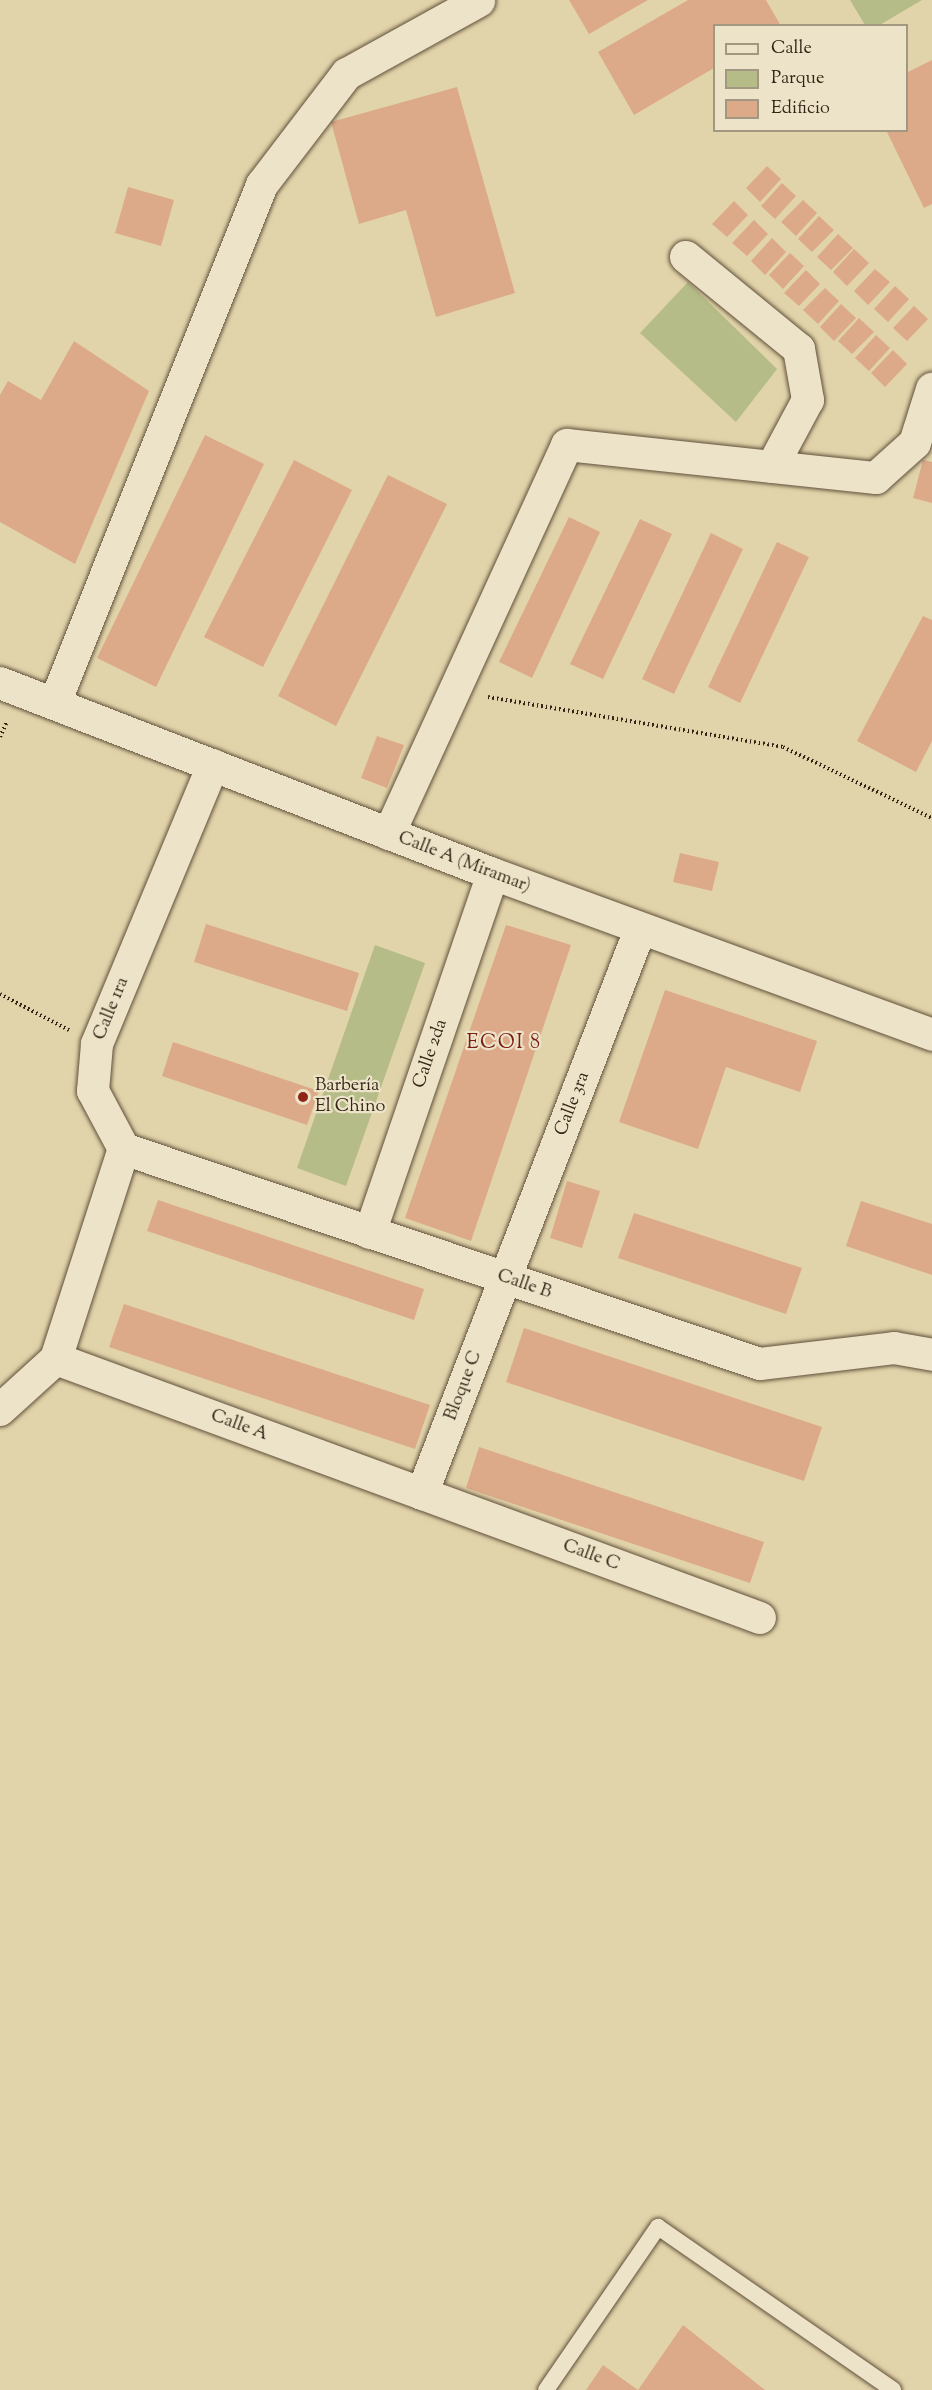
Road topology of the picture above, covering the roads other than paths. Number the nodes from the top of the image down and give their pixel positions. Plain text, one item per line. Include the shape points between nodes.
1 (479, 1) edge
2 (686, 257) dead end
3 (932, 391) edge
4 (772, 466) junction
5 (0, 683) edge
6 (55, 703) junction
7 (213, 765) junction
8 (389, 834) junction
9 (493, 874) junction
10 (640, 930) junction
11 (932, 1035) edge
12 (124, 1149) junction
13 (370, 1233) junction
14 (505, 1278) junction
15 (932, 1355) edge
16 (56, 1359) junction
17 (0, 1410) edge
18 (422, 1494) junction
19 (760, 1618) dead end
20 (889, 2389) edge
21 (546, 2390) edge

1 - 6 street via 347,74 262,185
2 - 4 street via 800,349 808,400
3 - 4 street via 915,443 876,478
4 - 8 street via 567,445
5 - 6 street, Calle A (Miramar)
6 - 7 street, Calle A (Miramar)
7 - 8 street, Calle A (Miramar)
7 - 12 street, Calle 1ra via 97,1044 93,1091
8 - 9 street, Calle A (Miramar)
9 - 10 street, Calle A (Miramar)
9 - 13 street, Calle 2da
10 - 11 street, Calle A (Miramar)
10 - 14 street, Calle 3ra
12 - 13 street, Calle B
12 - 16 street
13 - 14 street, Calle B
14 - 15 street, Calle B via 760,1364 894,1348
14 - 18 street, Bloque C
16 - 17 street
16 - 18 street, Calle A
18 - 19 street, Calle C
20 - 21 lane via 658,2227

